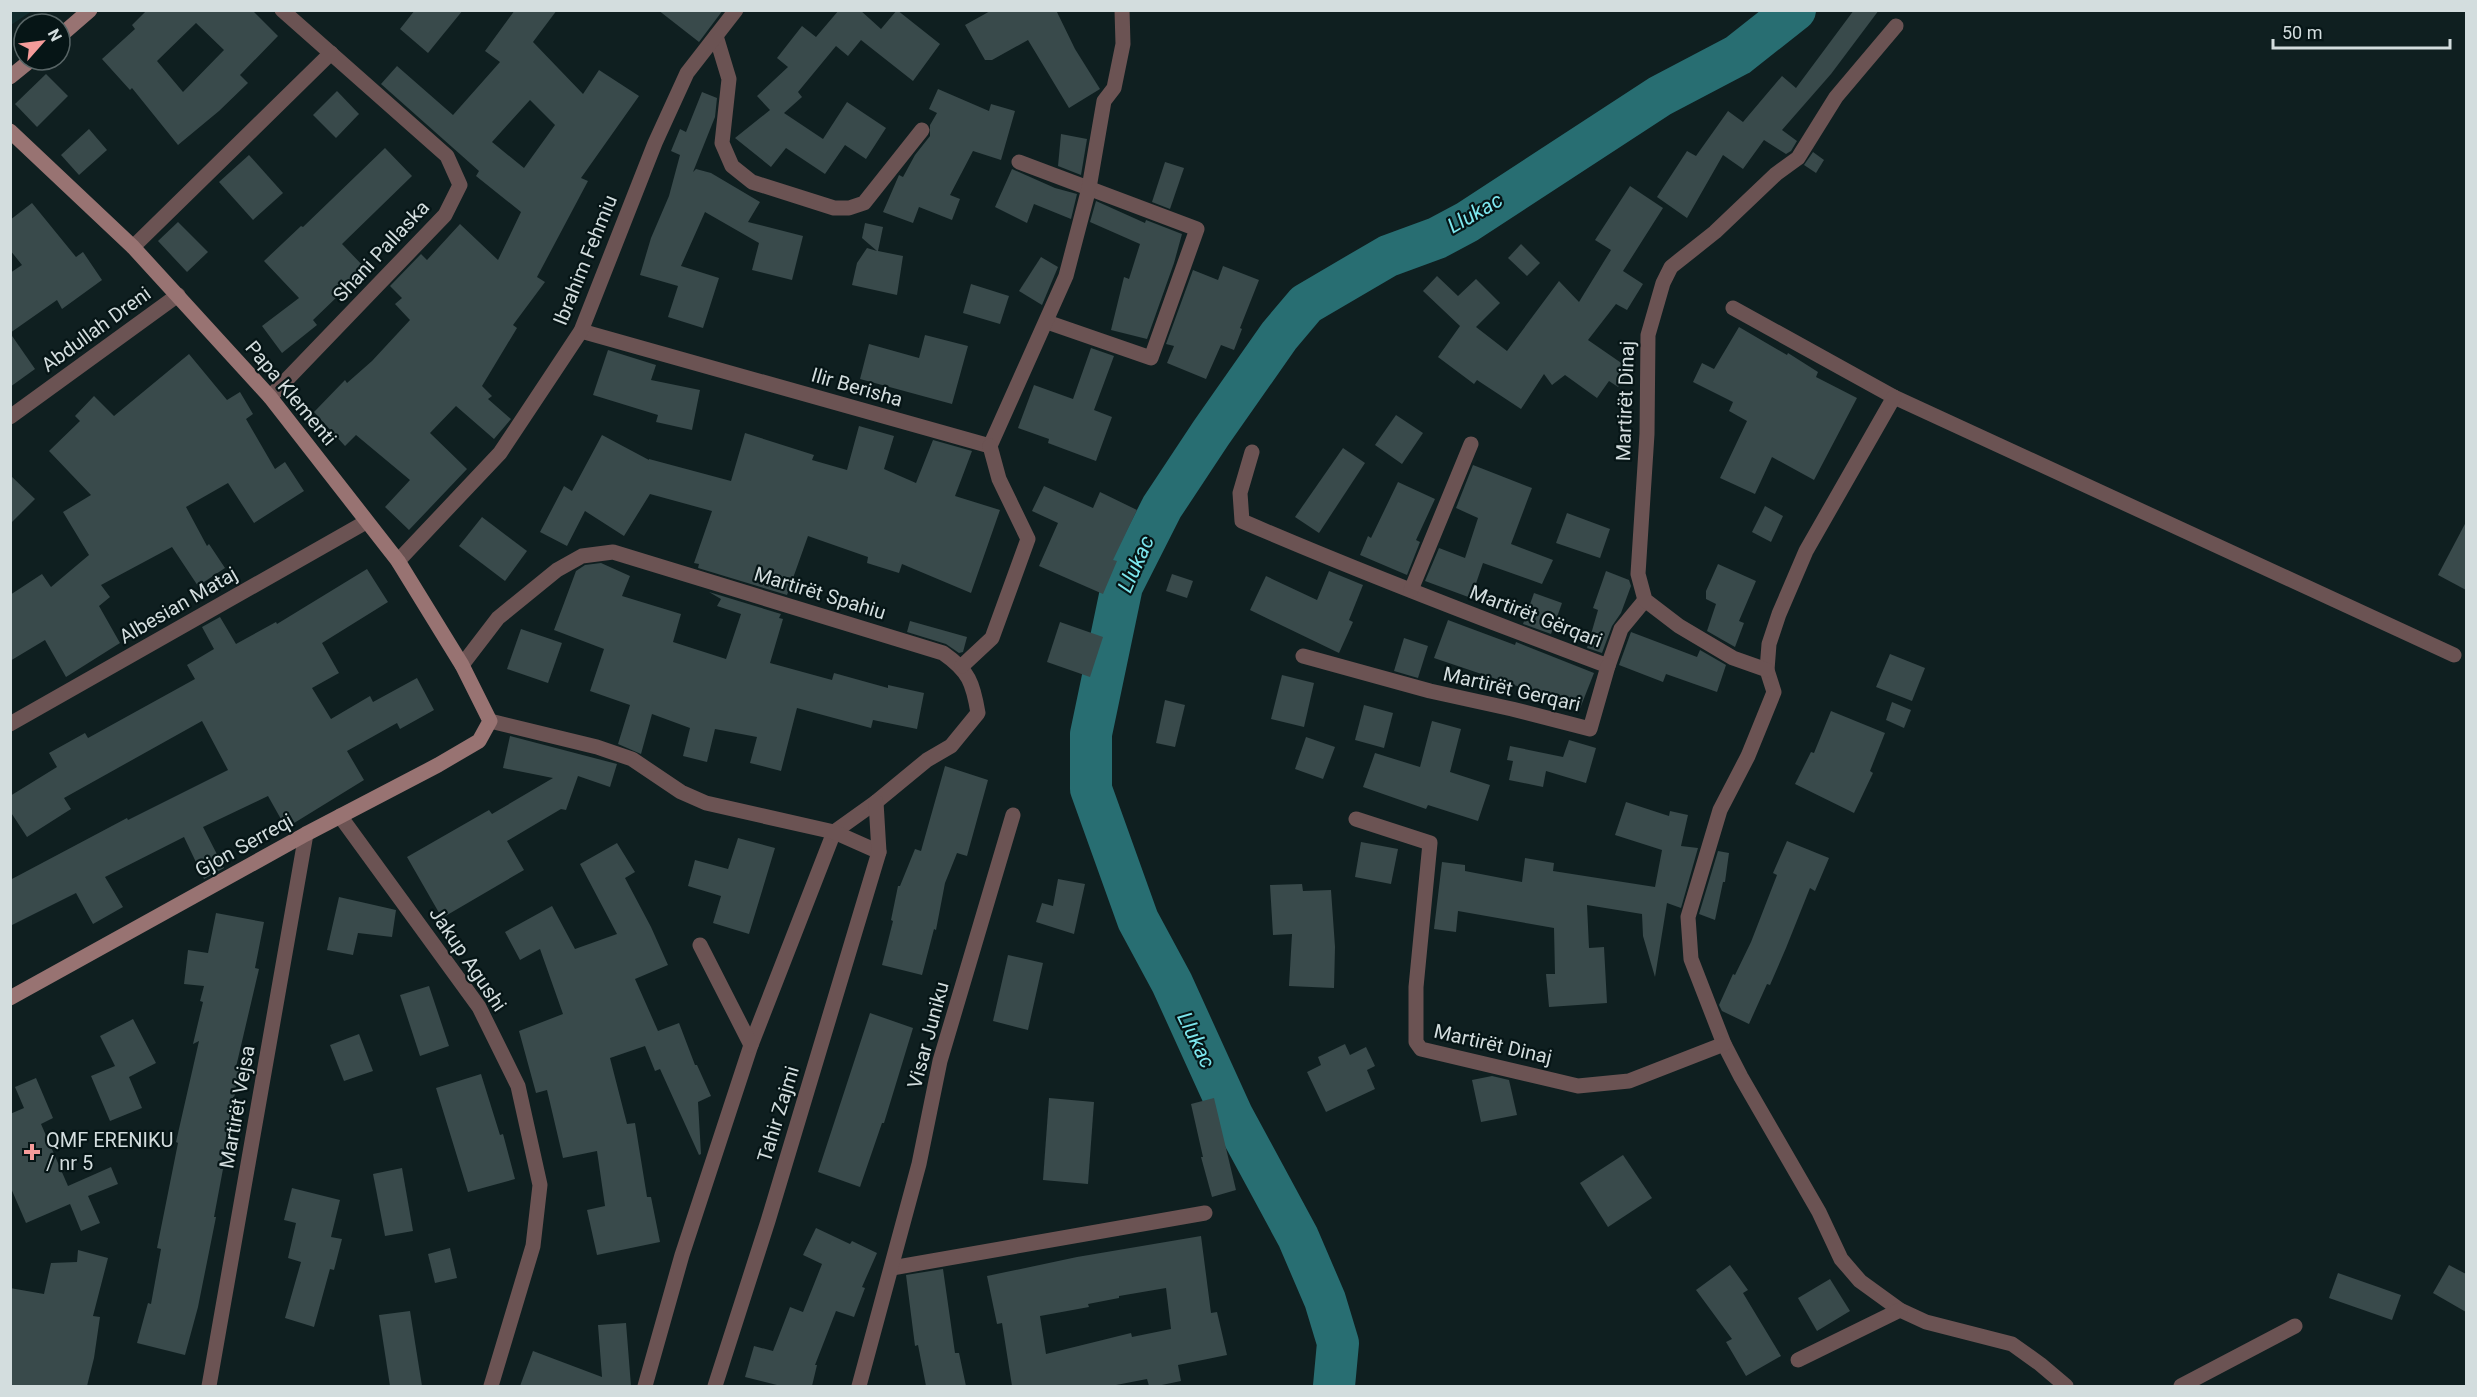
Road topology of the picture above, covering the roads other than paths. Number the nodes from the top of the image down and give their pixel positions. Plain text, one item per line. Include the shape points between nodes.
1 (90, 10) edge
2 (282, 10) edge
3 (736, 10) edge
4 (1122, 10) edge
5 (72, 26) edge
6 (1896, 26) dead end
7 (716, 36) junction
8 (331, 53) junction
9 (922, 130) dead end
10 (10, 131) edge
11 (1019, 162) dead end
12 (1089, 188) junction
13 (133, 247) junction
14 (178, 295) junction
15 (1733, 308) dead end
16 (1047, 322) junction
17 (580, 331) junction
18 (270, 397) junction
19 (1894, 397) junction
20 (10, 417) edge
21 (1471, 444) dead end
22 (990, 446) junction
23 (1252, 452) dead end
24 (366, 522) junction
25 (398, 561) junction
26 (1411, 590) junction
27 (1645, 600) junction
28 (2454, 655) dead end
29 (1303, 656) dead end
30 (462, 665) junction
31 (962, 666) junction
32 (1608, 666) junction
33 (1767, 670) junction
34 (490, 721) junction
35 (10, 724) edge
36 (876, 802) junction
37 (1013, 815) dead end
38 (340, 816) junction
39 (1356, 819) dead end
40 (834, 832) junction
41 (306, 834) junction
42 (879, 852) junction
43 (700, 945) dead end
44 (10, 998) edge
45 (1724, 1044) junction
46 (751, 1045) junction
47 (1205, 1213) dead end
48 (892, 1268) junction
49 (1900, 1310) junction
50 (2295, 1326) dead end
51 (1798, 1360) dead end
52 (209, 1386) edge
53 (491, 1386) edge
54 (645, 1386) edge
55 (715, 1386) edge
56 (859, 1386) edge
57 (2066, 1386) edge
58 (2181, 1386) edge

1 - 5 street
2 - 8 street, Shani Pallaska
3 - 7 street, Ibrahim Fehmiu
4 - 12 street via 1123,44 1114,88 1104,101
6 - 27 street, Martirët Dinaj via 1836,97 1798,158 1671,267 1663,283 1648,335 1647,434 1638,574
7 - 9 street via 729,79 722,143 732,166 752,182 834,208 849,208 864,203
7 - 17 street, Ibrahim Fehmiu via 687,74 655,143
8 - 13 street
8 - 18 street, Shani Pallaska via 447,156 460,185 445,215
10 - 13 street, Papa Klementi
11 - 12 street
12 - 16 street via 1066,276
12 - 16 street via 1197,229 1151,358
13 - 14 street, Papa Klementi
14 - 18 street, Papa Klementi
14 - 20 street, Abdullah Dreni
15 - 19 street
16 - 22 street
17 - 22 street, Ilir Berisha
17 - 25 street, Ibrahim Fehmiu via 500,453
18 - 24 street, Papa Klementi
19 - 28 street
19 - 33 street via 1806,551 1769,644
21 - 26 street
22 - 31 street via 999,479 1028,539 992,638
23 - 26 street, Martirët Gërqari via 1240,493 1242,521
24 - 25 street, Papa Klementi
24 - 35 street, Albesian Mataj
25 - 30 street, Papa Klementi
26 - 32 street, Martirët Gërqari
27 - 32 street, Martirët Gërqari via 1621,629
27 - 33 street via 1678,626 1733,658
29 - 32 street, Martirët Gerqari via 1396,683 1590,729
30 - 31 street, Martirët Spahiu via 498,618 557,570 582,556 613,552 944,653
30 - 34 street, Papa Klementi
31 - 36 street via 973,686 978,713 951,746 907,775
33 - 45 street via 1773,692 1748,756 1720,810 1688,917 1690,959
34 - 38 street, Gjon Serreqi via 479,741
34 - 40 street via 632,759 681,792 706,803
36 - 40 street
36 - 42 street, Tahir Zajmi
37 - 48 street, Visar Juniku via 940,1061
38 - 41 street, Gjon Serreqi
38 - 53 street, Jakup Agushi via 479,1007 518,1086 540,1185 533,1246
39 - 45 street, Martirët Dinaj via 1430,843 1416,987 1416,1042 1421,1049 1578,1086 1629,1081
40 - 42 street
40 - 46 street
41 - 44 street, Gjon Serreqi
41 - 52 street, Martirët Vejsa
42 - 55 street, Tahir Zajmi
43 - 46 street
45 - 49 street via 1819,1212 1841,1259 1860,1281
46 - 54 street via 682,1255
47 - 48 street
48 - 56 street, Visar Juniku
49 - 51 street
49 - 57 street via 1926,1322 2012,1344
50 - 58 street

